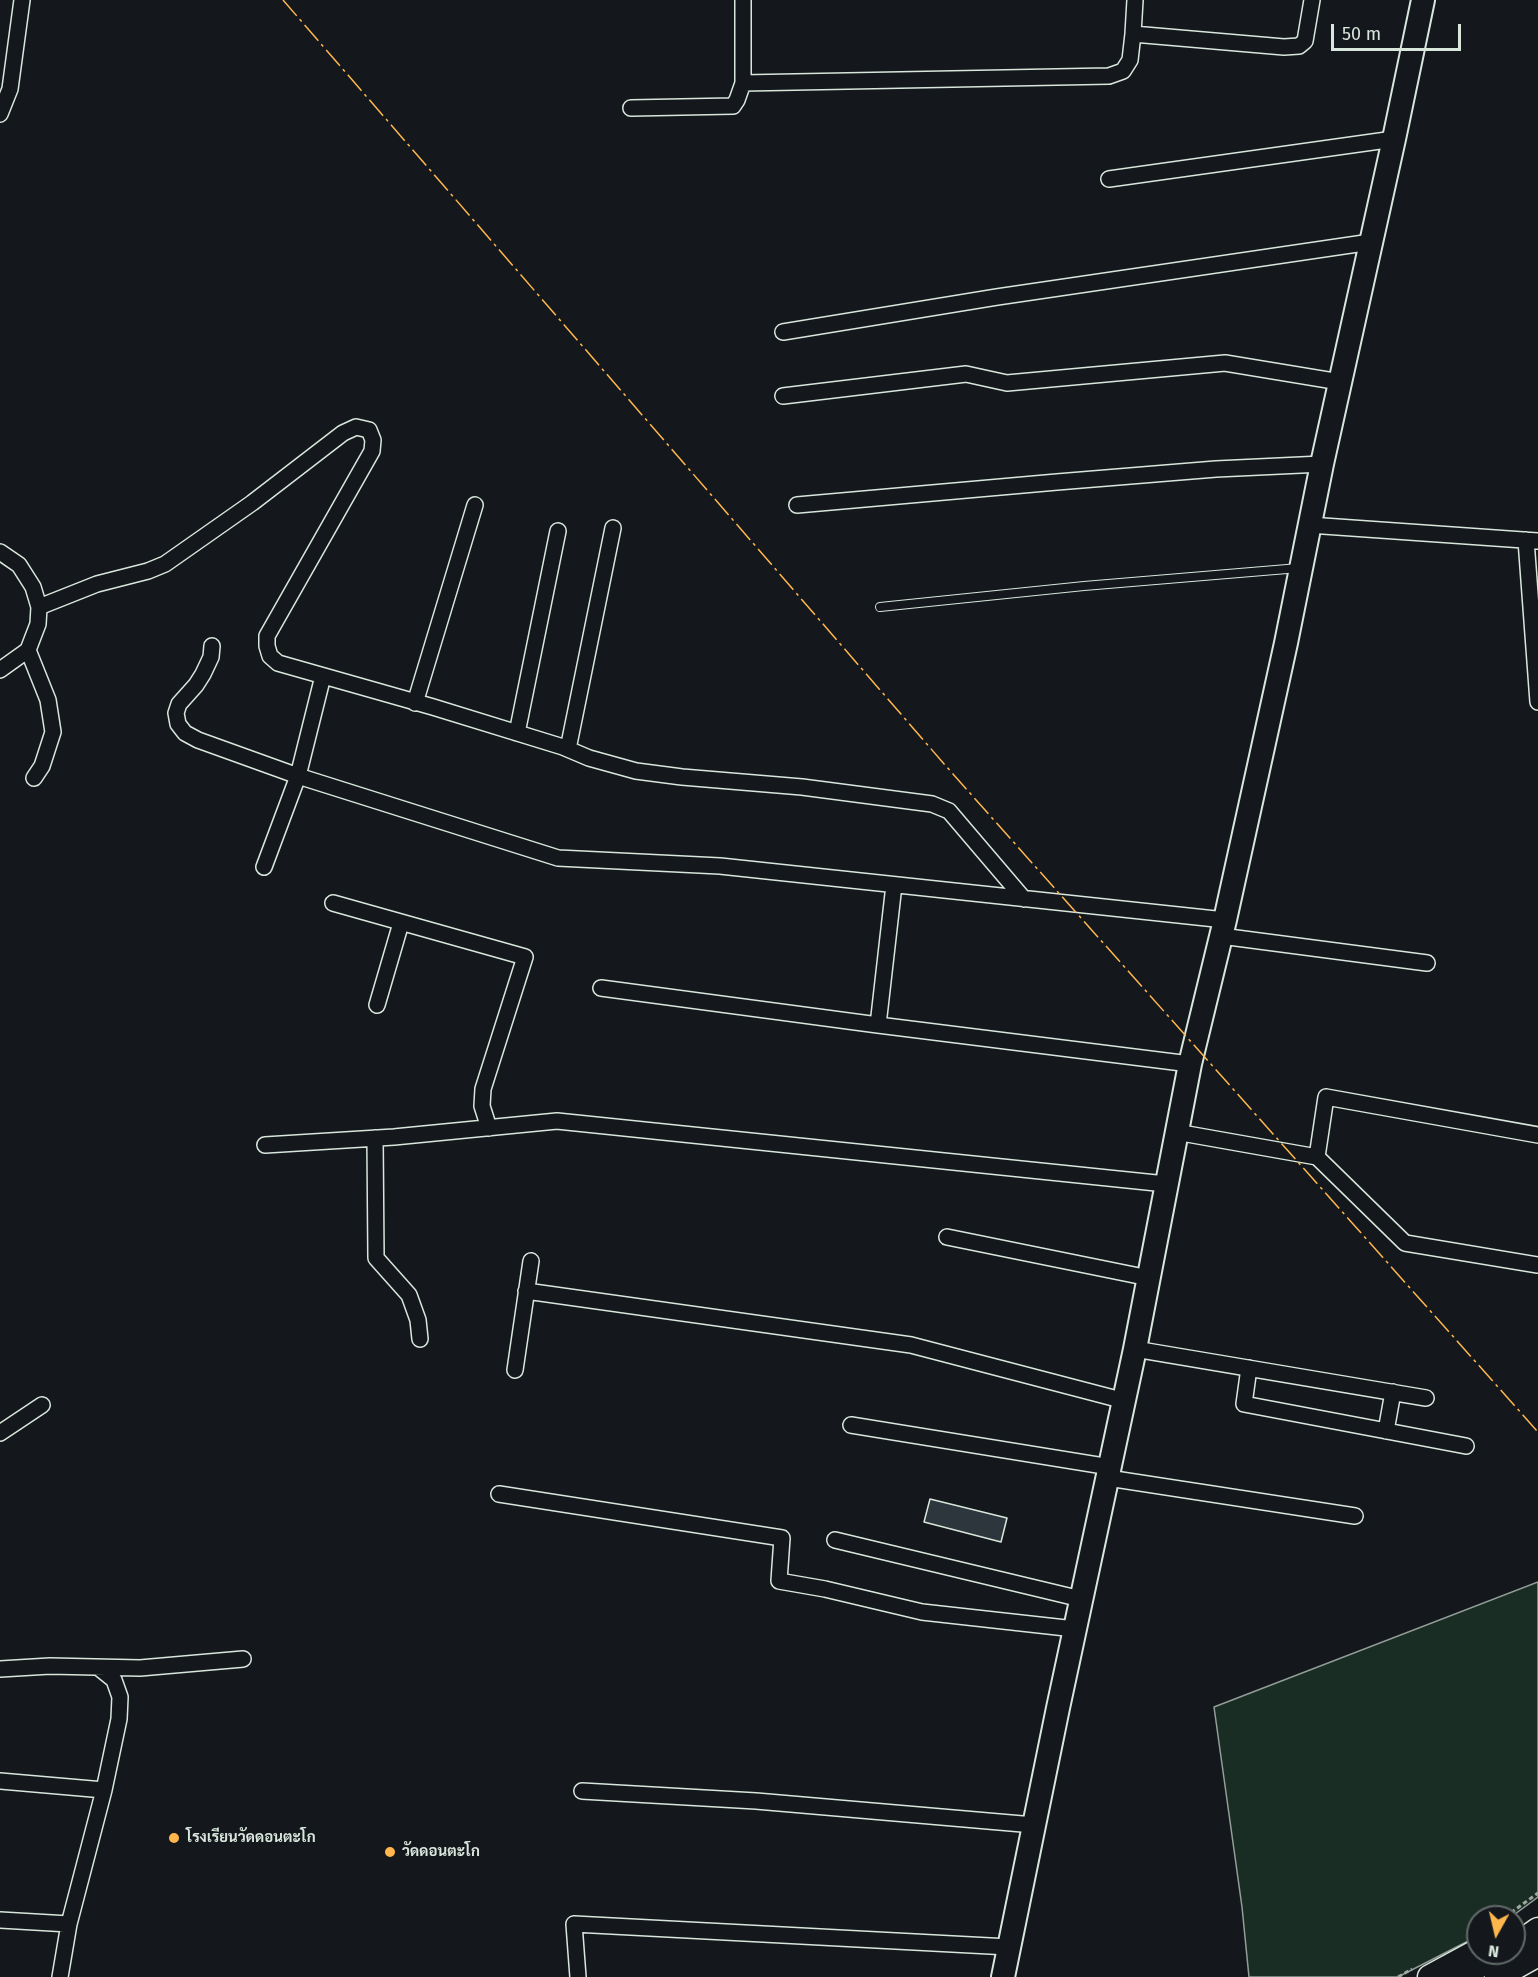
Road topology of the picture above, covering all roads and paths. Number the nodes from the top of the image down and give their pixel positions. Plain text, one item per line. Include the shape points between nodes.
1 (22, 0) edge
2 (743, 0) edge
3 (1135, 0) edge
4 (1312, 0) edge
5 (1423, 0) edge
6 (1133, 34) junction
7 (742, 83) junction
8 (631, 108) dead end
9 (0, 114) edge
10 (1394, 139) junction
11 (1109, 179) dead end
12 (1371, 242) junction
13 (783, 332) dead end
14 (1340, 382) junction
15 (783, 396) dead end
16 (1322, 464) junction
17 (475, 505) dead end
18 (797, 505) dead end
19 (1309, 525) junction
20 (613, 528) dead end
21 (558, 531) dead end
22 (1532, 540) edge
23 (0, 552) edge
24 (1300, 568) junction
25 (39, 607) junction
26 (880, 607) dead end
27 (212, 646) dead end
28 (28, 650) junction
29 (0, 670) edge
30 (323, 676) junction
31 (1538, 702) edge
32 (415, 703) junction
33 (517, 733) junction
34 (568, 750) junction
35 (298, 776) junction
36 (34, 778) dead end
37 (264, 867) dead end
38 (894, 885) junction
39 (1024, 899) junction
40 (333, 903) dead end
41 (401, 923) junction
42 (1223, 928) junction
43 (1427, 963) dead end
44 (601, 988) dead end
45 (377, 1005) dead end
46 (878, 1025) junction
47 (1190, 1064) junction
48 (489, 1128) junction
49 (1176, 1132) junction
50 (1538, 1135) edge
51 (375, 1138) junction
52 (265, 1145) dead end
53 (1317, 1157) junction
54 (1166, 1184) junction
55 (947, 1237) dead end
56 (531, 1261) dead end
57 (1538, 1265) edge
58 (1149, 1278) junction
59 (526, 1291) junction
60 (420, 1340) dead end
61 (1135, 1349) junction
62 (1249, 1368) junction
63 (514, 1370) dead end
64 (1393, 1392) junction
65 (1426, 1398) dead end
66 (1125, 1401) junction
67 (42, 1405) dead end
68 (851, 1425) dead end
69 (1386, 1431) junction
70 (0, 1433) edge
71 (1466, 1446) dead end
72 (1109, 1472) junction
73 (499, 1494) dead end
74 (1355, 1516) dead end
75 (835, 1540) dead end
76 (1082, 1599) junction
77 (1075, 1629) junction
78 (243, 1659) dead end
79 (99, 1668) junction
80 (0, 1669) edge
81 (0, 1781) edge
82 (104, 1790) junction
83 (582, 1791) dead end
84 (1034, 1825) junction
85 (1538, 1893) edge
86 (1522, 1905) edge
87 (0, 1920) edge
88 (69, 1924) junction
89 (1538, 1930) edge
90 (1009, 1947) junction
91 (1526, 1955) edge
92 (1466, 1958) edge
93 (1506, 1965) edge
94 (1516, 1965) edge
95 (60, 1977) edge
96 (578, 1977) edge
97 (1003, 1977) edge
98 (1430, 1977) edge
99 (1457, 1977) edge
100 (1497, 1977) edge

1 - 9 street via 10,89
2 - 7 street
3 - 6 street
4 - 6 street via 1308,31 1299,46
5 - 10 street
6 - 7 street via 1130,60 1123,70 1109,76
7 - 8 street via 732,106
10 - 11 street
10 - 12 street
12 - 13 street
12 - 14 street
14 - 15 street via 1225,363 1007,383 966,374
14 - 16 street
16 - 18 street
16 - 19 street
17 - 32 street
19 - 22 street
19 - 24 street
20 - 34 street
21 - 33 street
22 - 31 street
23 - 25 street via 19,565 33,587
24 - 26 lane
24 - 42 street
25 - 28 street via 38,624
25 - 30 street via 97,584 165,564 343,433 356,427 369,430 372,452 267,636 270,656 278,663
27 - 35 street via 203,674 179,704 178,724 198,740
28 - 29 street
28 - 36 street via 48,700 52,732 42,766
30 - 32 street
30 - 35 street
32 - 33 street
33 - 34 street
34 - 39 street via 636,771 932,804 949,810
35 - 37 street
35 - 38 street via 558,858 720,866
38 - 39 street
38 - 46 street
39 - 42 street
40 - 41 street
41 - 45 street
41 - 48 street via 525,957 483,1089 482,1106
42 - 43 street
42 - 47 street
44 - 46 street
46 - 47 street
47 - 49 street
48 - 51 street
48 - 54 street via 557,1121
49 - 53 street
49 - 54 street
50 - 53 street via 1326,1097
51 - 52 street
51 - 60 street via 376,1258 409,1295
53 - 57 street via 1405,1243
54 - 58 street
55 - 58 street
56 - 59 street
58 - 61 street
59 - 63 street
59 - 66 street via 911,1345
61 - 62 street
61 - 66 street
62 - 64 street
62 - 69 street via 1244,1404
64 - 65 street
64 - 69 street
66 - 72 street
67 - 70 street
68 - 72 street
69 - 71 street
72 - 74 street
72 - 76 street
73 - 77 street via 782,1538 779,1581 922,1612
75 - 76 street
76 - 77 street
77 - 84 street
78 - 79 street
79 - 80 street
79 - 82 street via 114,1680 120,1697
81 - 82 street
82 - 88 street
83 - 84 street via 756,1801
84 - 90 street
85 - 86 path
87 - 88 street
88 - 95 street
89 - 91 main road
90 - 96 street via 574,1924
90 - 97 street
92 - 98 main road
93 - 99 main road
94 - 100 main road

